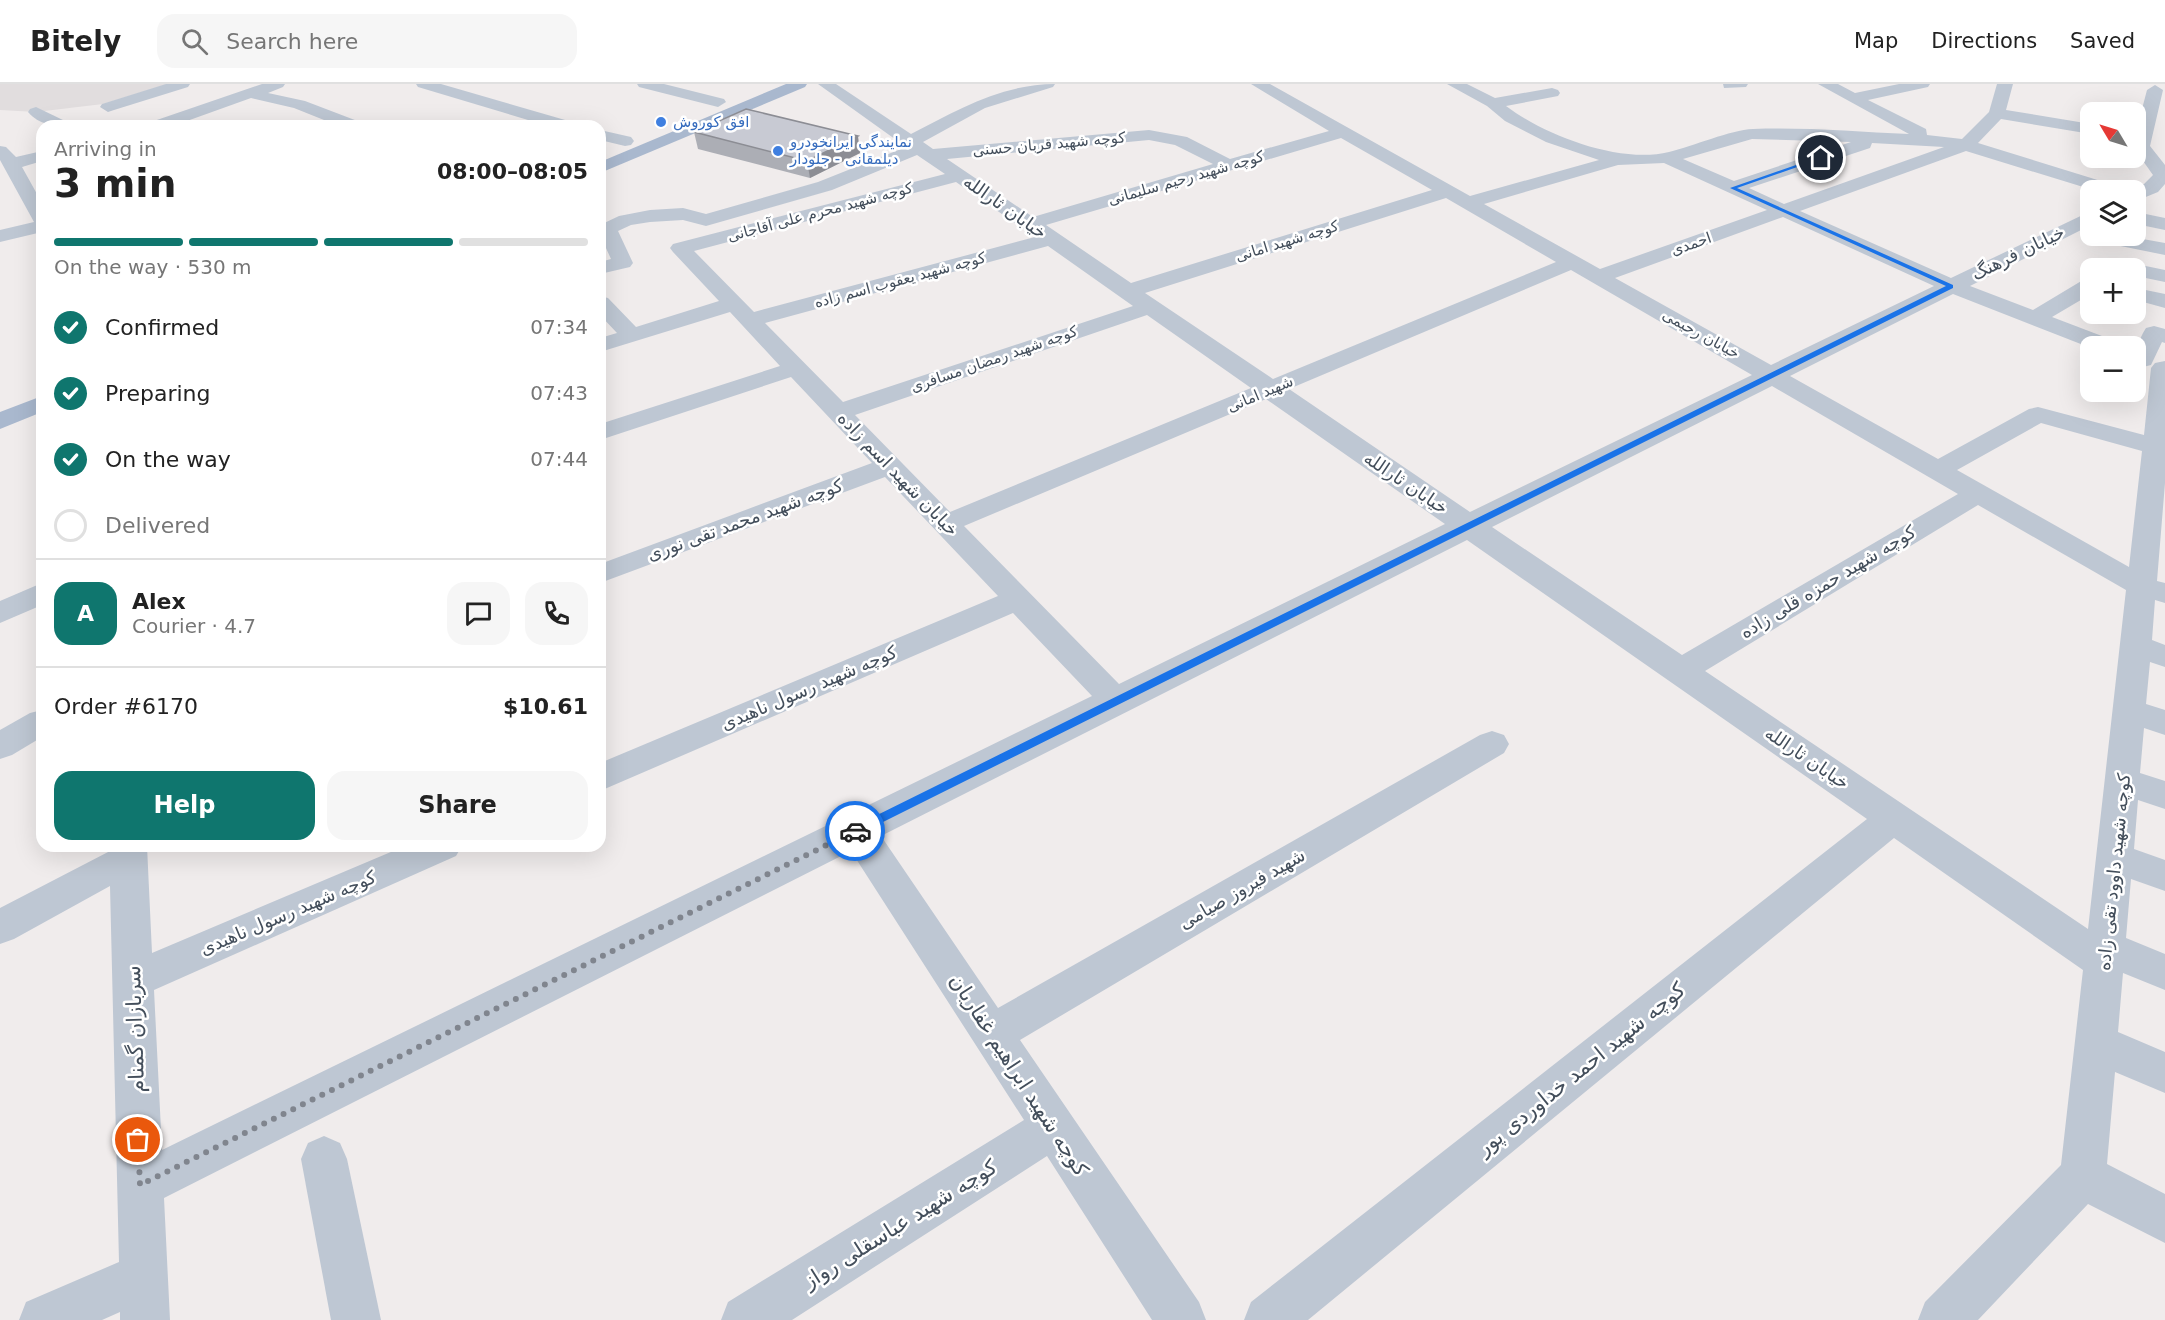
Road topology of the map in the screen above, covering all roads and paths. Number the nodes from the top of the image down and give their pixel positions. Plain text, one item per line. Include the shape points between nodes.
1 (182, 84) edge
2 (277, 84) edge
3 (424, 84) edge
4 (645, 84) edge
5 (763, 84) edge
6 (799, 84) edge
7 (826, 84) edge
8 (1047, 84) edge
9 (1259, 84) edge
10 (1455, 84) edge
11 (1740, 84) edge
12 (1826, 84) edge
13 (1922, 84) edge
14 (2005, 84) edge
15 (1730, 85) edge
16 (2155, 90) dead end
17 (1552, 93) dead end
18 (252, 94) junction
19 (1858, 101) junction
20 (718, 102) junction
21 (1493, 103) junction
22 (1829, 104) dead end
23 (36, 112) dead end
24 (1997, 113) junction
25 (124, 116) dead end
26 (2146, 118) edge
27 (50, 120) edge
28 (176, 120) edge
29 (339, 120) edge
30 (546, 120) edge
31 (2080, 127) edge
32 (1343, 132) junction
33 (606, 136) edge
34 (1887, 136) junction
35 (2146, 138) edge
36 (1933, 140) junction
37 (625, 141) junction
38 (2165, 141) edge
39 (1966, 145) junction
40 (919, 148) junction
41 (606, 149) edge
42 (2146, 153) edge
43 (36, 156) edge
44 (1667, 158) junction
45 (5, 159) edge
46 (1617, 160) junction
47 (606, 165) edge
48 (1227, 165) junction
49 (959, 176) junction
50 (2080, 181) edge
51 (1732, 188) junction
52 (2146, 190) edge
53 (1456, 197) junction
54 (36, 210) edge
55 (1784, 211) junction
56 (2146, 220) edge
57 (2165, 224) edge
58 (606, 226) edge
59 (36, 227) edge
60 (2080, 227) edge
61 (606, 228) edge
62 (1040, 231) junction
63 (0, 236) edge
64 (2146, 245) edge
65 (680, 248) joint
66 (2165, 249) edge
67 (1573, 262) junction
68 (606, 267) edge
69 (2146, 272) edge
70 (2165, 276) edge
71 (1598, 277) junction
72 (1951, 286) junction
73 (2080, 291) edge
74 (2146, 296) edge
75 (1139, 299) junction
76 (2165, 301) edge
77 (606, 309) edge
78 (742, 312) junction
79 (2034, 318) junction
80 (632, 335) junction
81 (2081, 336) edge
82 (606, 343) edge
83 (2154, 354) edge
84 (796, 368) junction
85 (1773, 375) junction
86 (36, 384) edge
87 (1270, 390) junction
88 (0, 399) edge
89 (36, 406) edge
90 (2162, 407) edge
91 (838, 412) junction
92 (0, 421) edge
93 (606, 430) edge
94 (2160, 448) edge
95 (890, 466) junction
96 (1938, 470) junction
97 (2158, 491) edge
98 (1977, 494) junction
99 (946, 524) junction
100 (1469, 526) junction
101 (2156, 538) edge
102 (606, 572) edge
103 (2153, 589) edge
104 (36, 596) edge
105 (1018, 598) junction
106 (0, 613) edge
107 (2150, 651) edge
108 (1680, 671) junction
109 (1116, 700) junction
110 (2129, 710) junction
111 (2165, 723) edge
112 (36, 725) edge
113 (1492, 744) dead end
114 (0, 746) edge
115 (606, 775) edge
116 (2122, 780) junction
117 (2165, 795) edge
118 (1894, 818) junction
119 (857, 830) junction
120 (128, 852) edge
121 (416, 852) edge
122 (2115, 857) junction
123 (2165, 876) edge
124 (0, 927) edge
125 (2106, 955) junction
126 (2165, 972) edge
127 (133, 980) junction
128 (992, 1034) junction
129 (2097, 1043) junction
130 (2165, 1073) edge
131 (1053, 1127) junction
132 (324, 1159) dead end
133 (2083, 1176) junction
134 (140, 1185) junction
135 (2165, 1219) edge
136 (144, 1298) edge
137 (44, 1320) edge
138 (356, 1320) edge
139 (746, 1320) edge
140 (1181, 1320) edge
141 (1269, 1320) edge
142 (1942, 1320) edge

1 - 25 street via 106,105
2 - 18 street
3 - 30 street
4 - 20 street
5 - 20 main road
6 - 47 main road
7 - 40 street, خیابان ثارالله
8 - 40 street via 980,105
9 - 32 street, خیابان رحیمی
10 - 21 street
11 - 15 street
12 - 19 street
13 - 19 street
14 - 24 street
16 - 26 street
17 - 21 street
18 - 28 street via 216,103
18 - 29 street via 299,104
19 - 22 street
19 - 36 street
20 - 37 main road
21 - 46 street via 1552,138
23 - 27 street
24 - 31 street
24 - 39 street
32 - 48 street, کوچه شهید رحیم سلیمانی
32 - 53 street, خیابان رحیمی
33 - 37 street
34 - 36 street
34 - 44 street via 1751,134
34 - 51 street
35 - 38 street
36 - 39 street
37 - 41 main road
39 - 50 street
39 - 55 street, احمدی
40 - 48 street, کوچه شهید قربان حسنی via 1170,136
40 - 49 street, خیابان ثارالله
40 - 58 street, کوچه شهید محرم علی آقاجانی via 825,186 706,220 683,214
42 - 52 street via 2163,175
43 - 45 street
44 - 46 street
44 - 51 street
45 - 54 street
46 - 53 street, کوچه شهید امانی
48 - 62 street, کوچه شهید رحیم سلیمانی
49 - 62 street, خیابان ثارالله
49 - 65 street, کوچه شهید محرم علی آقاجانی
51 - 55 street
53 - 67 street, خیابان رحیمی
53 - 75 street, کوچه شهید امانی
55 - 71 street, احمدی
55 - 72 street
56 - 57 street
59 - 63 street
60 - 72 street, خیابان فرهنگ
61 - 68 street via 623,263
62 - 75 street, خیابان ثارالله
62 - 78 street, کوچه شهید یعقوب اسم زاده
64 - 66 street
65 - 78 street, خیابان شهید اسم زاده
67 - 71 street, خیابان رحیمی
67 - 87 street, شهید امانی
69 - 70 street
71 - 85 street, خیابان رحیمی
72 - 79 street
72 - 85 street, خیابان فرهنگ
73 - 79 street
74 - 76 street
75 - 87 street, خیابان ثارالله
75 - 91 street, کوچه شهید رمضان مسافری
77 - 80 street
78 - 80 street, کوچه شهید یعقوب اسم زاده
78 - 84 street, خیابان شهید اسم زاده
79 - 81 street
80 - 82 street, کوچه شهید یعقوب اسم زاده
83 - 90 street, کوچه شهید داوود تقی زاده
84 - 91 street, خیابان شهید اسم زاده
84 - 93 street
85 - 96 street, خیابان رحیمی
85 - 100 street, خیابان فرهنگ
86 - 88 main road
87 - 99 street, شهید امانی
87 - 100 street, خیابان ثارالله
89 - 92 main road
90 - 94 street, کوچه شهید داوود تقی زاده
91 - 95 street, خیابان شهید اسم زاده
94 - 96 street via 2038,414
94 - 97 street, کوچه شهید داوود تقی زاده
95 - 99 street, خیابان شهید اسم زاده
95 - 102 street, کوچه شهید محمد تقی نوری
96 - 98 street, خیابان رحیمی
97 - 101 street, کوچه شهید داوود تقی زاده
98 - 103 street, خیابان رحیمی
98 - 108 street, کوچه شهید حمزه قلی زاده
99 - 105 street, خیابان شهید اسم زاده
100 - 108 street, خیابان ثارالله
100 - 109 street, خیابان فرهنگ
101 - 103 street, کوچه شهید داوود تقی زاده
103 - 107 street, کوچه شهید داوود تقی زاده
104 - 106 street
105 - 109 street, خیابان شهید اسم زاده
105 - 115 street, کوچه شهید رسول ناهیدی
107 - 110 street, کوچه شهید داوود تقی زاده
108 - 118 street, خیابان ثارالله
109 - 119 street, خیابان فرهنگ
110 - 111 street
110 - 116 street, کوچه شهید داوود تقی زاده
112 - 114 street
113 - 128 street, شهید فیروز صیامی
116 - 117 street
116 - 122 street, کوچه شهید داوود تقی زاده
118 - 125 street, خیابان ثارالله
118 - 141 street, کوچه شهید احمد خداوردی پور
119 - 128 street, کوچه شهید ابراهیم غفاریان
119 - 134 street, خیابان فرهنگ
120 - 124 street
120 - 127 street, سربازان گمنام
121 - 127 street, کوچه شهید رسول ناهیدی
122 - 123 street
122 - 125 street, کوچه شهید داوود تقی زاده
125 - 126 street, خیابان ثارالله
125 - 129 street, کوچه شهید داوود تقی زاده
127 - 134 street, سربازان گمنام
128 - 131 street, کوچه شهید ابراهیم غفاریان
129 - 130 street
129 - 133 street, کوچه شهید داوود تقی زاده
131 - 139 street, کوچه شهید عباسقلی رواز
131 - 140 street, کوچه شهید ابراهیم غفاریان
132 - 138 street
133 - 135 street
133 - 142 street
134 - 136 street, سربازان گمنام
136 - 137 street

